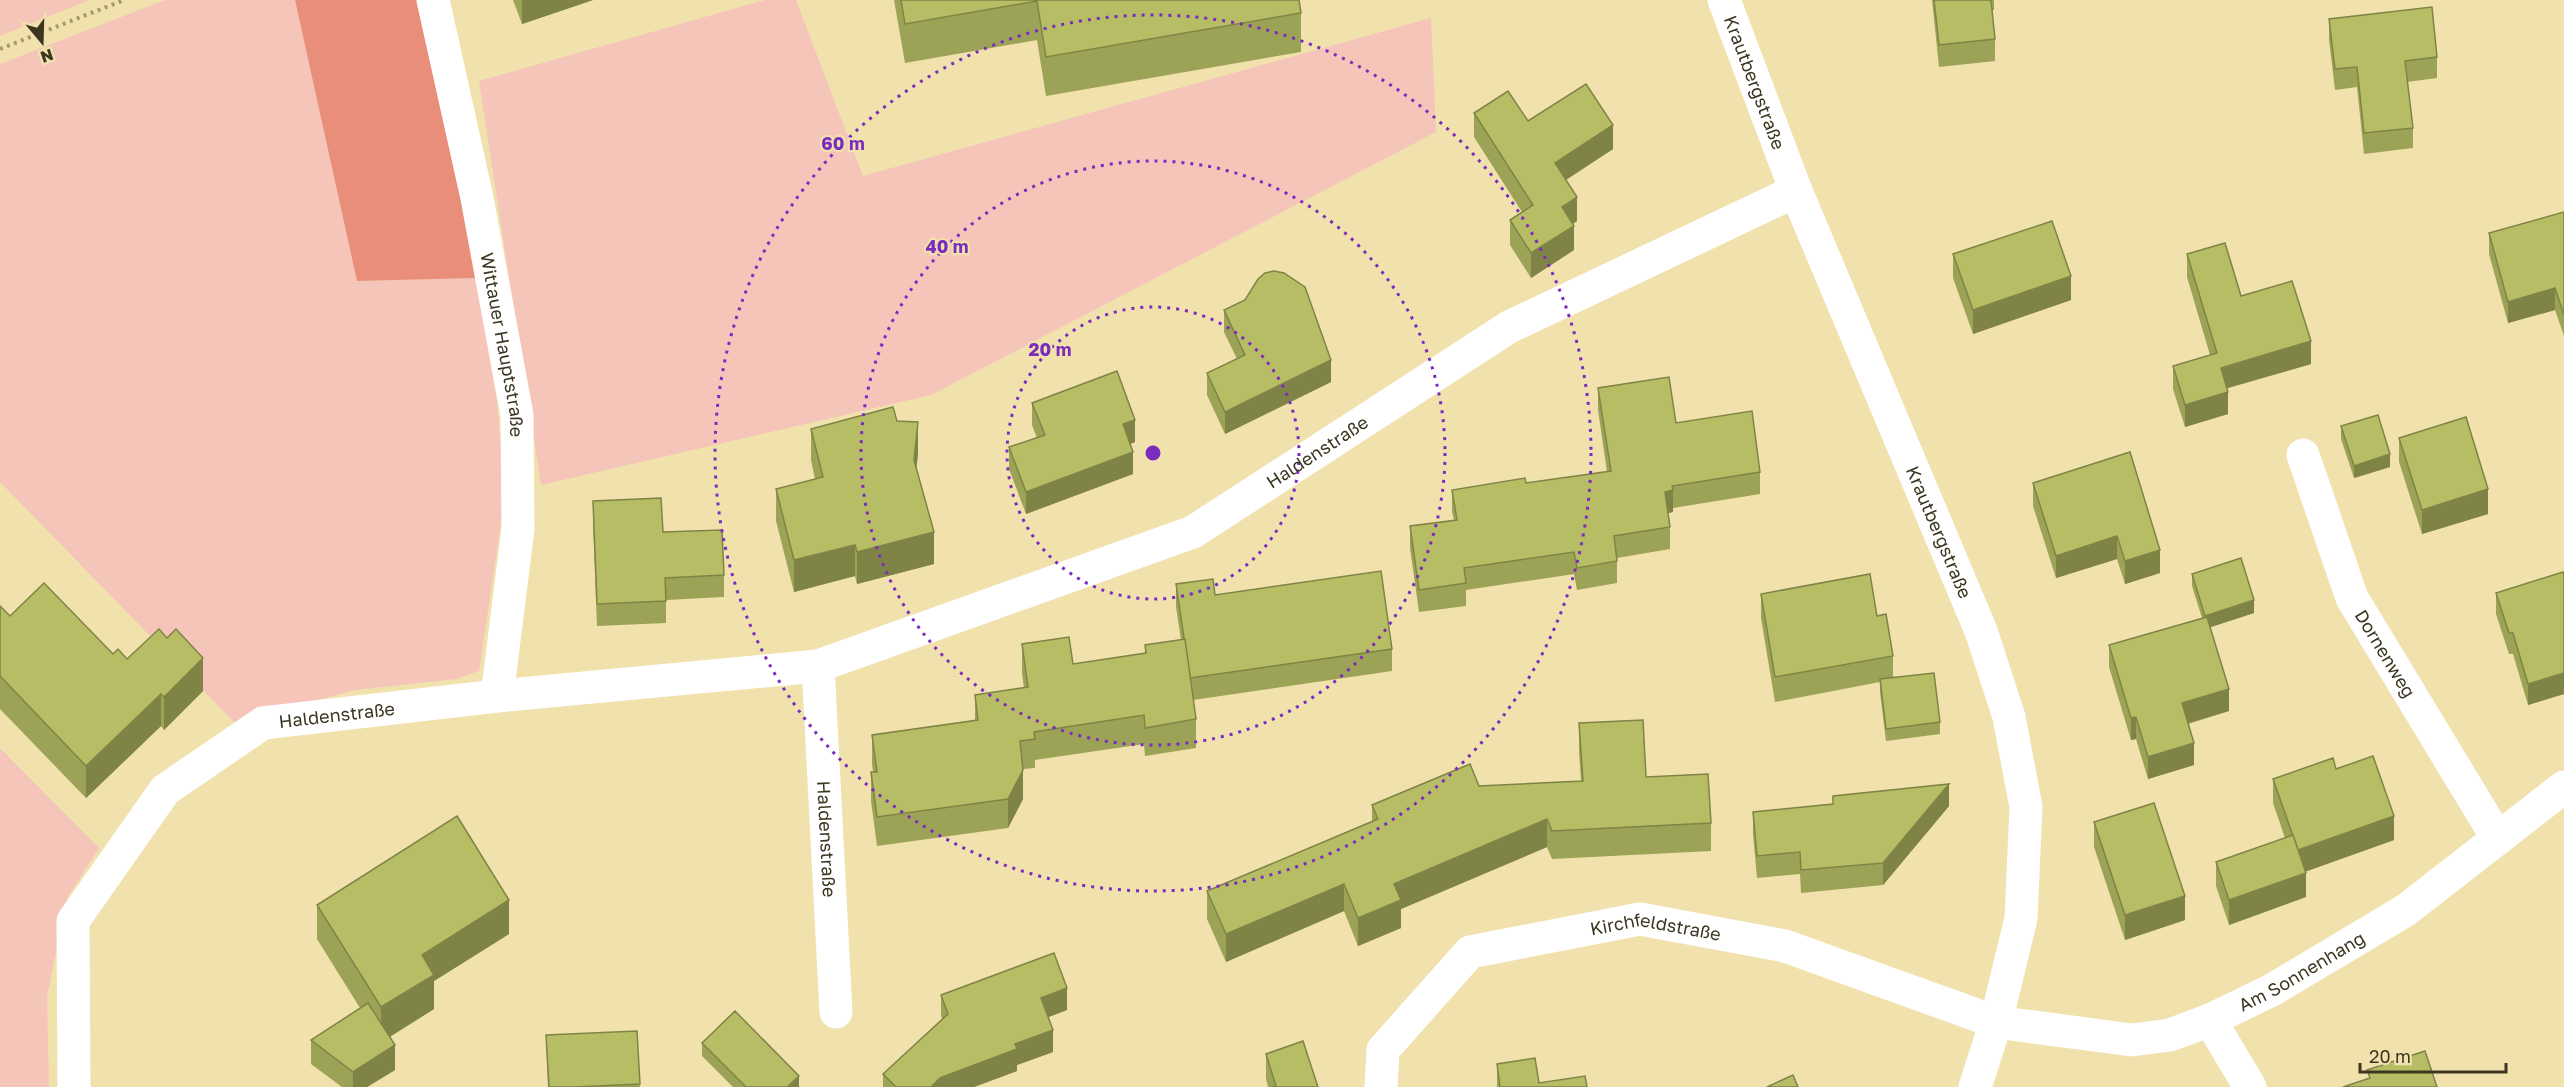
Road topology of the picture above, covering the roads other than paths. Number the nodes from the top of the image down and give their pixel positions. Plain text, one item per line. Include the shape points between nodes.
1 (433, 0) edge
2 (1724, 0) edge
3 (1796, 191) junction
4 (2303, 455) dead end
5 (818, 666) junction
6 (497, 696) junction
7 (2564, 788) edge
8 (2498, 839) junction
9 (836, 1012) dead end
10 (2210, 1020) junction
11 (1996, 1022) junction
12 (74, 1087) edge
13 (1381, 1087) edge
14 (1975, 1087) edge
15 (2250, 1087) edge

1 - 6 street, Wittauer Hauptstraße via 477,198 517,415 518,529
2 - 3 street, Krautbergstraße
3 - 5 street, Haldenstraße via 1509,327 1193,532
3 - 11 street, Krautbergstraße via 1981,632 2009,717 2026,807 2021,918
4 - 8 street, Dornenweg via 2352,598
5 - 6 street, Haldenstraße
5 - 9 street, Haldenstraße
6 - 12 street, Haldenstraße via 263,723 165,790 73,921
7 - 8 street, Am Sonnenhang
8 - 10 street, Am Sonnenhang via 2406,910 2271,990
10 - 11 street, Am Sonnenhang via 2170,1035 2132,1040
10 - 15 street
11 - 13 street, Kirchfeldstraße via 1785,946 1640,919 1470,952 1383,1050
11 - 14 street, Krautbergstraße

